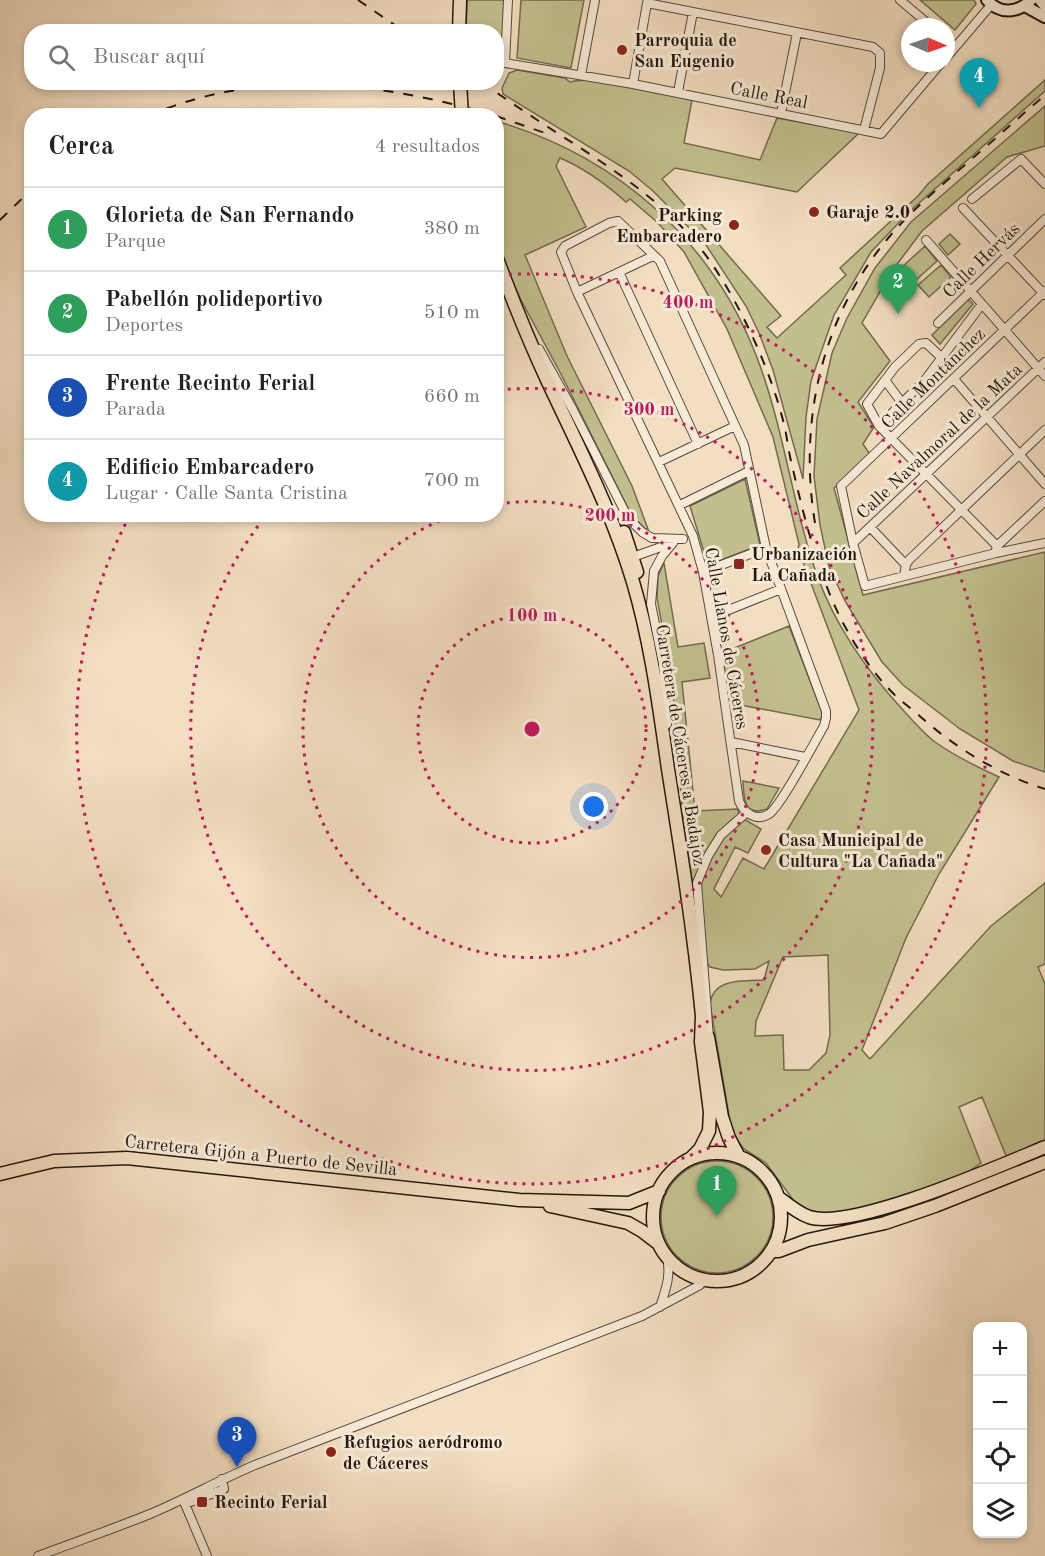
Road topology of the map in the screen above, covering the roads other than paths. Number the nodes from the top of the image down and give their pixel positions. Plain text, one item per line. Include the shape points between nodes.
1 (460, 0) edge
2 (508, 0) edge
3 (595, 0) edge
4 (900, 0) edge
5 (1040, 0) edge
6 (989, 2) edge
7 (1028, 3) edge
8 (1045, 6) edge
9 (693, 12) junction
10 (1045, 17) edge
11 (921, 18) edge
12 (459, 24) edge
13 (797, 33) junction
14 (955, 47) edge
15 (933, 72) edge
16 (581, 75) junction
17 (633, 84) junction
18 (460, 90) edge
19 (678, 92) junction
20 (462, 108) edge
21 (781, 113) junction
22 (864, 130) junction
23 (1045, 184) edge
24 (972, 198) dead end
25 (963, 208) dead end
26 (1045, 219) edge
27 (926, 240) dead end
28 (1008, 255) junction
29 (653, 256) junction
30 (618, 272) junction
31 (504, 279) edge
32 (508, 290) junction
33 (971, 291) junction
34 (577, 292) junction
35 (1044, 293) edge
36 (982, 304) junction
37 (938, 323) dead end
38 (1005, 330) junction
39 (536, 344) junction
40 (942, 358) junction
41 (1045, 362) edge
42 (1038, 368) junction
43 (1045, 376) edge
44 (954, 379) junction
45 (885, 380) junction
46 (902, 403) junction
47 (987, 416) junction
48 (735, 426) junction
49 (879, 426) junction
50 (1045, 430) edge
51 (891, 438) junction
52 (698, 444) junction
53 (584, 453) junction
54 (1019, 453) junction
55 (659, 462) junction
56 (749, 471) junction
57 (925, 474) junction
58 (1045, 483) edge
59 (1045, 501) edge
60 (680, 505) junction
61 (961, 510) junction
62 (870, 527) junction
63 (693, 536) junction
64 (684, 539) junction
65 (673, 543) junction
66 (853, 543) junction
67 (1045, 543) edge
68 (766, 548) junction
69 (996, 550) junction
70 (633, 557) junction
71 (906, 565) junction
72 (703, 572) junction
73 (904, 576) junction
74 (781, 589) junction
75 (711, 618) junction
76 (649, 643) junction
77 (667, 726) junction
78 (731, 742) junction
79 (805, 757) junction
80 (674, 807) junction
81 (746, 813) junction
82 (702, 1016) junction
83 (709, 1038) junction
84 (1045, 1147) edge
85 (739, 1156) junction
86 (691, 1158) junction
87 (1045, 1162) edge
88 (0, 1174) edge
89 (659, 1191) junction
90 (778, 1197) junction
91 (519, 1200) junction
92 (659, 1245) junction
93 (772, 1251) junction
94 (667, 1257) junction
95 (701, 1280) junction
96 (660, 1307) junction
97 (222, 1479) junction
98 (38, 1556) edge
99 (207, 1556) edge

1 - 12 highway
2 - 16 street, Calle Real via 505,63
3 - 16 street
4 - 11 street
5 - 8 main road
6 - 7 main road via 1009,11
6 - 14 street
7 - 10 main road
9 - 13 street
9 - 17 street via 647,3
9 - 19 street
13 - 21 street
13 - 22 street via 873,47 880,53 880,68
15 - 22 street, Calle Real via 880,134
16 - 17 street, Calle Real
17 - 19 street, Calle Real
18 - 20 highway, bridge
19 - 21 street, Calle Real
21 - 22 street, Calle Real
23 - 24 street via 1021,159
25 - 28 street
26 - 28 street, Calle Hervás
27 - 33 street
28 - 33 street, Calle Hervás
28 - 35 street
29 - 30 street
29 - 34 street, Calle Llanos de Cáceres via 618,221 609,223 565,246 561,252
29 - 48 street via 660,261
30 - 34 street
30 - 52 street
31 - 32 highway, Carretera de Cáceres a Badajoz
32 - 39 highway, Carretera de Cáceres a Badajoz
32 - 53 highway, Carretera de Cáceres a Badajoz
33 - 36 street
33 - 37 street, Calle Hervás
34 - 55 street, Calle Llanos de Cáceres
35 - 38 street, Calle Montánchez
36 - 38 street
36 - 40 street
38 - 42 street
38 - 44 street, Calle Montánchez
39 - 64 street via 628,518 652,538
39 - 70 highway, Carretera de Cáceres a Badajoz via 609,493
40 - 45 street via 926,343 919,344
40 - 46 street
41 - 42 street, Calle Navalmoral de la Mata
42 - 43 street
42 - 47 street, Calle Navalmoral de la Mata
44 - 47 street
44 - 51 street, Calle Montánchez
45 - 46 street
45 - 49 street via 867,404
46 - 49 street
47 - 54 street
47 - 57 street, Calle Navalmoral de la Mata
48 - 52 street
48 - 56 street
49 - 51 street
50 - 54 street
51 - 57 street
51 - 66 street, Calle Montánchez via 841,486
52 - 55 street
53 - 70 street via 628,554
53 - 76 highway, Carretera de Cáceres a Badajoz via 616,532
54 - 58 street
54 - 61 street
55 - 60 street, Calle Llanos de Cáceres
56 - 60 street
56 - 68 street
57 - 61 street
57 - 62 street, Calle Navalmoral de la Mata
59 - 69 street
60 - 63 street, Calle Llanos de Cáceres
61 - 69 street
61 - 71 street
62 - 66 street, Calle Navalmoral de la Mata
62 - 71 street
63 - 64 street
63 - 72 street, Calle Llanos de Cáceres
64 - 65 street
65 - 70 street
65 - 77 street via 654,571 651,604 663,664
66 - 73 street via 865,586
67 - 69 street
68 - 72 street
68 - 74 street
69 - 73 street
70 - 76 street
70 - 77 highway, Carretera de Cáceres a Badajoz via 651,628
71 - 73 street
72 - 75 street, Calle Llanos de Cáceres
74 - 75 street
74 - 79 street via 826,711 824,726
75 - 78 street, Calle Llanos de Cáceres
76 - 80 highway, Carretera de Cáceres a Badajoz
77 - 80 highway, Carretera de Cáceres a Badajoz
78 - 79 street
78 - 81 street, Calle Llanos de Cáceres via 739,801
79 - 81 street via 771,812 759,817
80 - 82 highway, Carretera de Cáceres a Badajoz
81 - 83 street via 721,835 697,883
82 - 83 highway
82 - 86 highway via 709,1131
83 - 85 highway via 722,1117
84 - 90 highway via 875,1211 837,1219 808,1217
85 - 86 highway via 713,1153
85 - 90 highway via 762,1171
86 - 89 highway via 673,1170
87 - 93 highway via 885,1223
88 - 91 highway, Carretera Gijón a Puerto de Sevilla via 54,1161 149,1159
89 - 91 highway, Carretera Gijón a Puerto de Sevilla via 629,1203
89 - 92 highway via 653,1218
90 - 93 highway via 781,1227
91 - 92 highway, Carretera Gijón a Puerto de Sevilla via 628,1223
92 - 94 highway
93 - 95 highway via 743,1276
94 - 95 highway via 683,1272
94 - 96 street via 668,1284
95 - 96 street via 700,1285
96 - 97 street
97 - 98 street via 148,1515
97 - 99 street via 224,1489 184,1504

